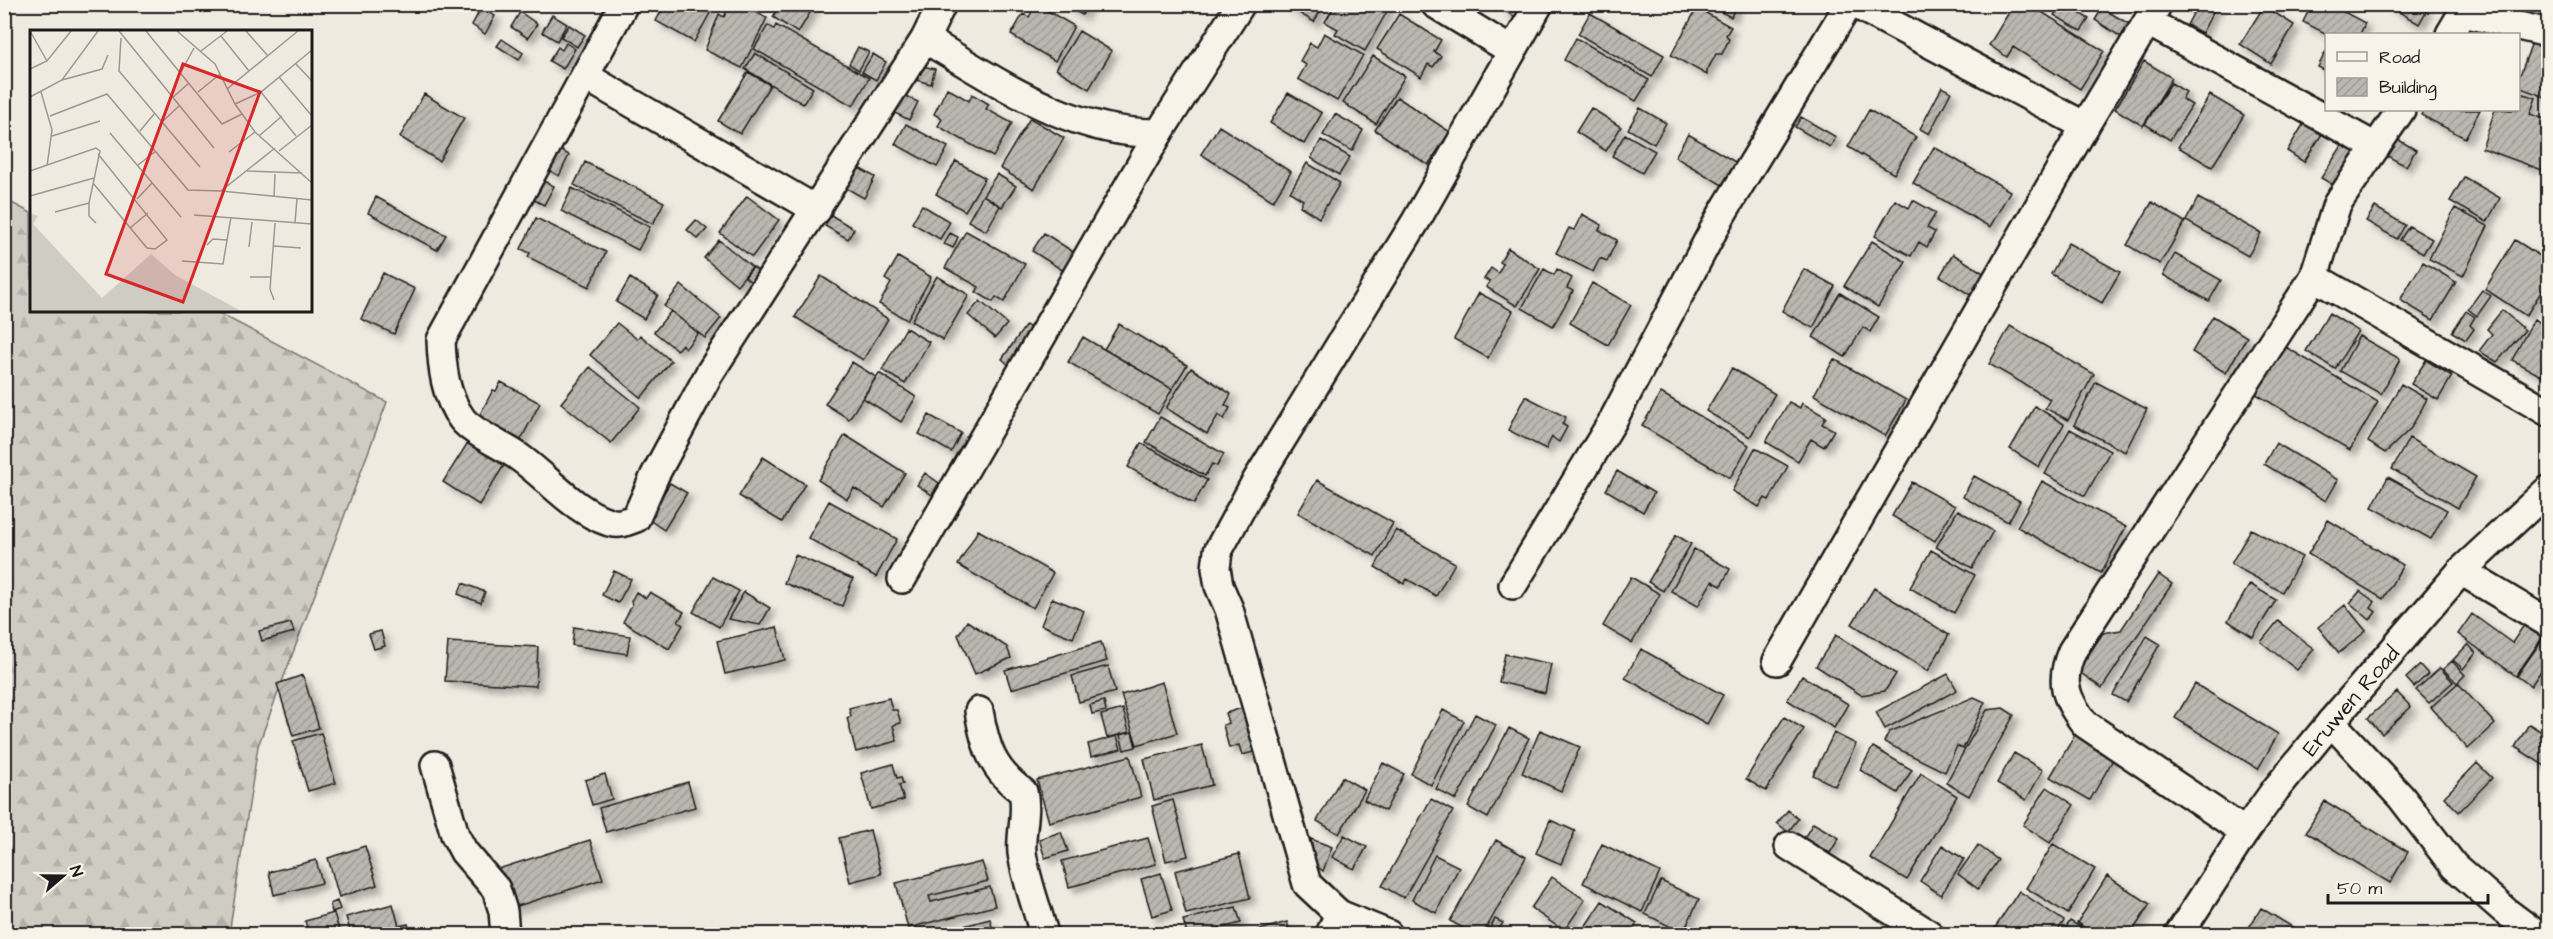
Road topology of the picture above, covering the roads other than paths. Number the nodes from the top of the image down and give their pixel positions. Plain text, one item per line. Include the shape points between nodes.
1 (624, 4) edge
2 (942, 4) edge
3 (1241, 4) edge
4 (1435, 4) edge
5 (1539, 4) edge
6 (1849, 4) edge
7 (1856, 4) edge
8 (2153, 13) edge
9 (2460, 18) edge
10 (2548, 33) edge
11 (926, 39) junction
12 (1512, 51) junction
13 (585, 75) junction
14 (2400, 111) edge
15 (2085, 126) junction
16 (1159, 133) junction
17 (2376, 147) junction
18 (817, 210) junction
19 (2314, 277) junction
20 (2548, 412) edge
21 (2548, 490) edge
22 (2461, 571) junction
23 (902, 579) dead end
24 (1513, 585) dead end
25 (2548, 623) edge
26 (1777, 661) dead end
27 (979, 711) dead end
28 (2331, 722) junction
29 (435, 765) dead end
30 (2245, 832) junction
31 (1789, 846) dead end
32 (1334, 924) edge
33 (505, 934) edge
34 (1044, 934) edge
35 (1388, 934) edge
36 (1929, 934) edge
37 (2179, 934) edge
38 (2536, 934) edge

1 - 13 street
2 - 11 street
3 - 16 street
4 - 12 street
5 - 12 street
6 - 24 street via 1722,214 1612,422
7 - 15 street
8 - 15 street
8 - 17 street
9 - 10 street
11 - 16 street via 1062,116 1105,129
11 - 18 street
12 - 32 street via 1416,221 1218,550 1219,586 1229,609 1307,884
13 - 18 street
13 - 18 street via 441,340 444,380 463,421 516,455 580,507 610,522 623,524 636,518 709,374
14 - 17 street
15 - 26 street
16 - 23 street
17 - 19 street via 2337,204
19 - 20 street
19 - 30 street via 2072,651 2064,677 2069,700 2085,724
21 - 22 street, Eruwen Road
22 - 25 street
22 - 28 street, Eruwen Road
27 - 34 street via 985,745 993,761 1023,792 1027,807 1022,850
28 - 30 street, Eruwen Road
28 - 38 street via 2401,797 2454,866
29 - 33 street via 455,835 464,852 496,889
30 - 37 street, Eruwen Road
31 - 36 street
32 - 35 street

